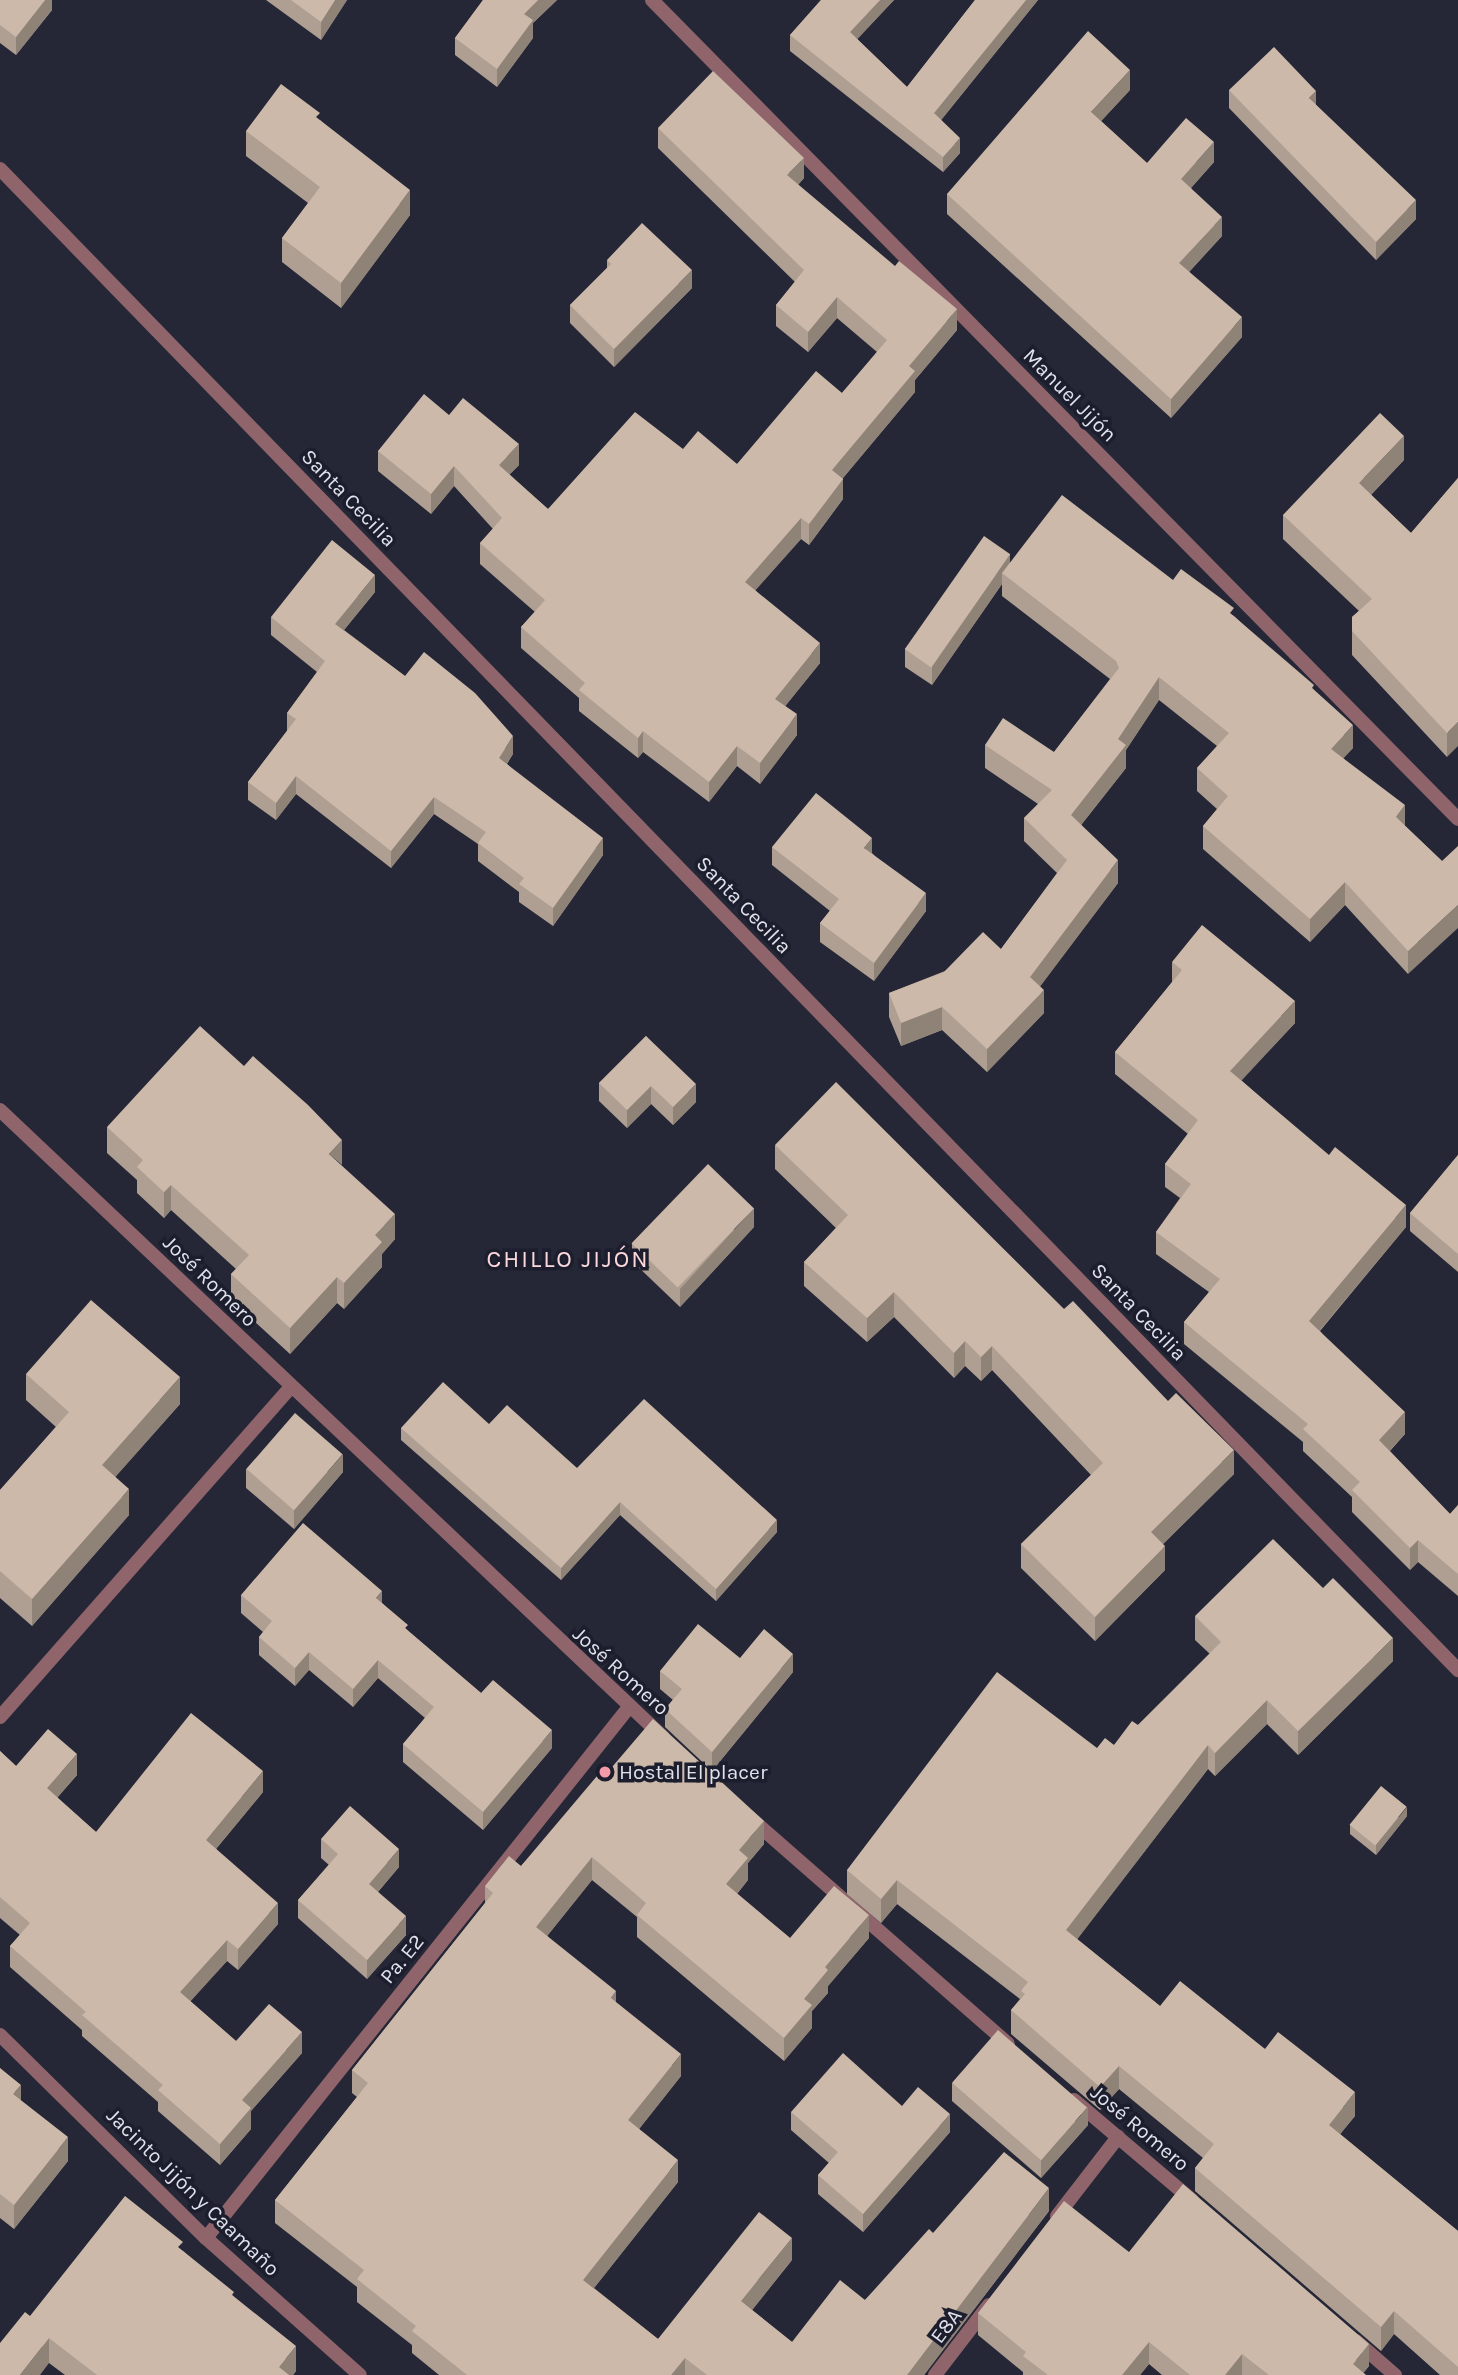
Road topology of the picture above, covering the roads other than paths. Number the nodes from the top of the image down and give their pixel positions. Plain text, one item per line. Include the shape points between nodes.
1 (652, 0) edge
2 (0, 169) edge
3 (1458, 819) edge
4 (0, 1110) edge
5 (291, 1387) junction
6 (1458, 1670) edge
7 (630, 1706) junction
8 (0, 1717) edge
9 (680, 1753) edge
10 (740, 1809) edge
11 (0, 2035) edge
12 (1022, 2055) edge
13 (1064, 2092) edge
14 (1118, 2137) junction
15 (1202, 2208) edge
16 (1043, 2234) edge
17 (206, 2238) junction
18 (1001, 2288) edge
19 (1344, 2331) edge
20 (360, 2375) edge
21 (935, 2375) edge
22 (1395, 2375) edge

1 - 3 street, Manuel Jijón
2 - 6 street, Santa Cecilia
4 - 5 street, José Romero
5 - 7 street, José Romero
5 - 8 street
7 - 9 street, José Romero
7 - 17 street, Pa. E2
10 - 12 street
11 - 17 street, Jacinto Jijón y Caamaño
13 - 14 street, José Romero
14 - 15 street, José Romero
14 - 16 street
17 - 20 street, Jacinto Jijón y Caamaño
18 - 21 street, E8A
19 - 22 street

